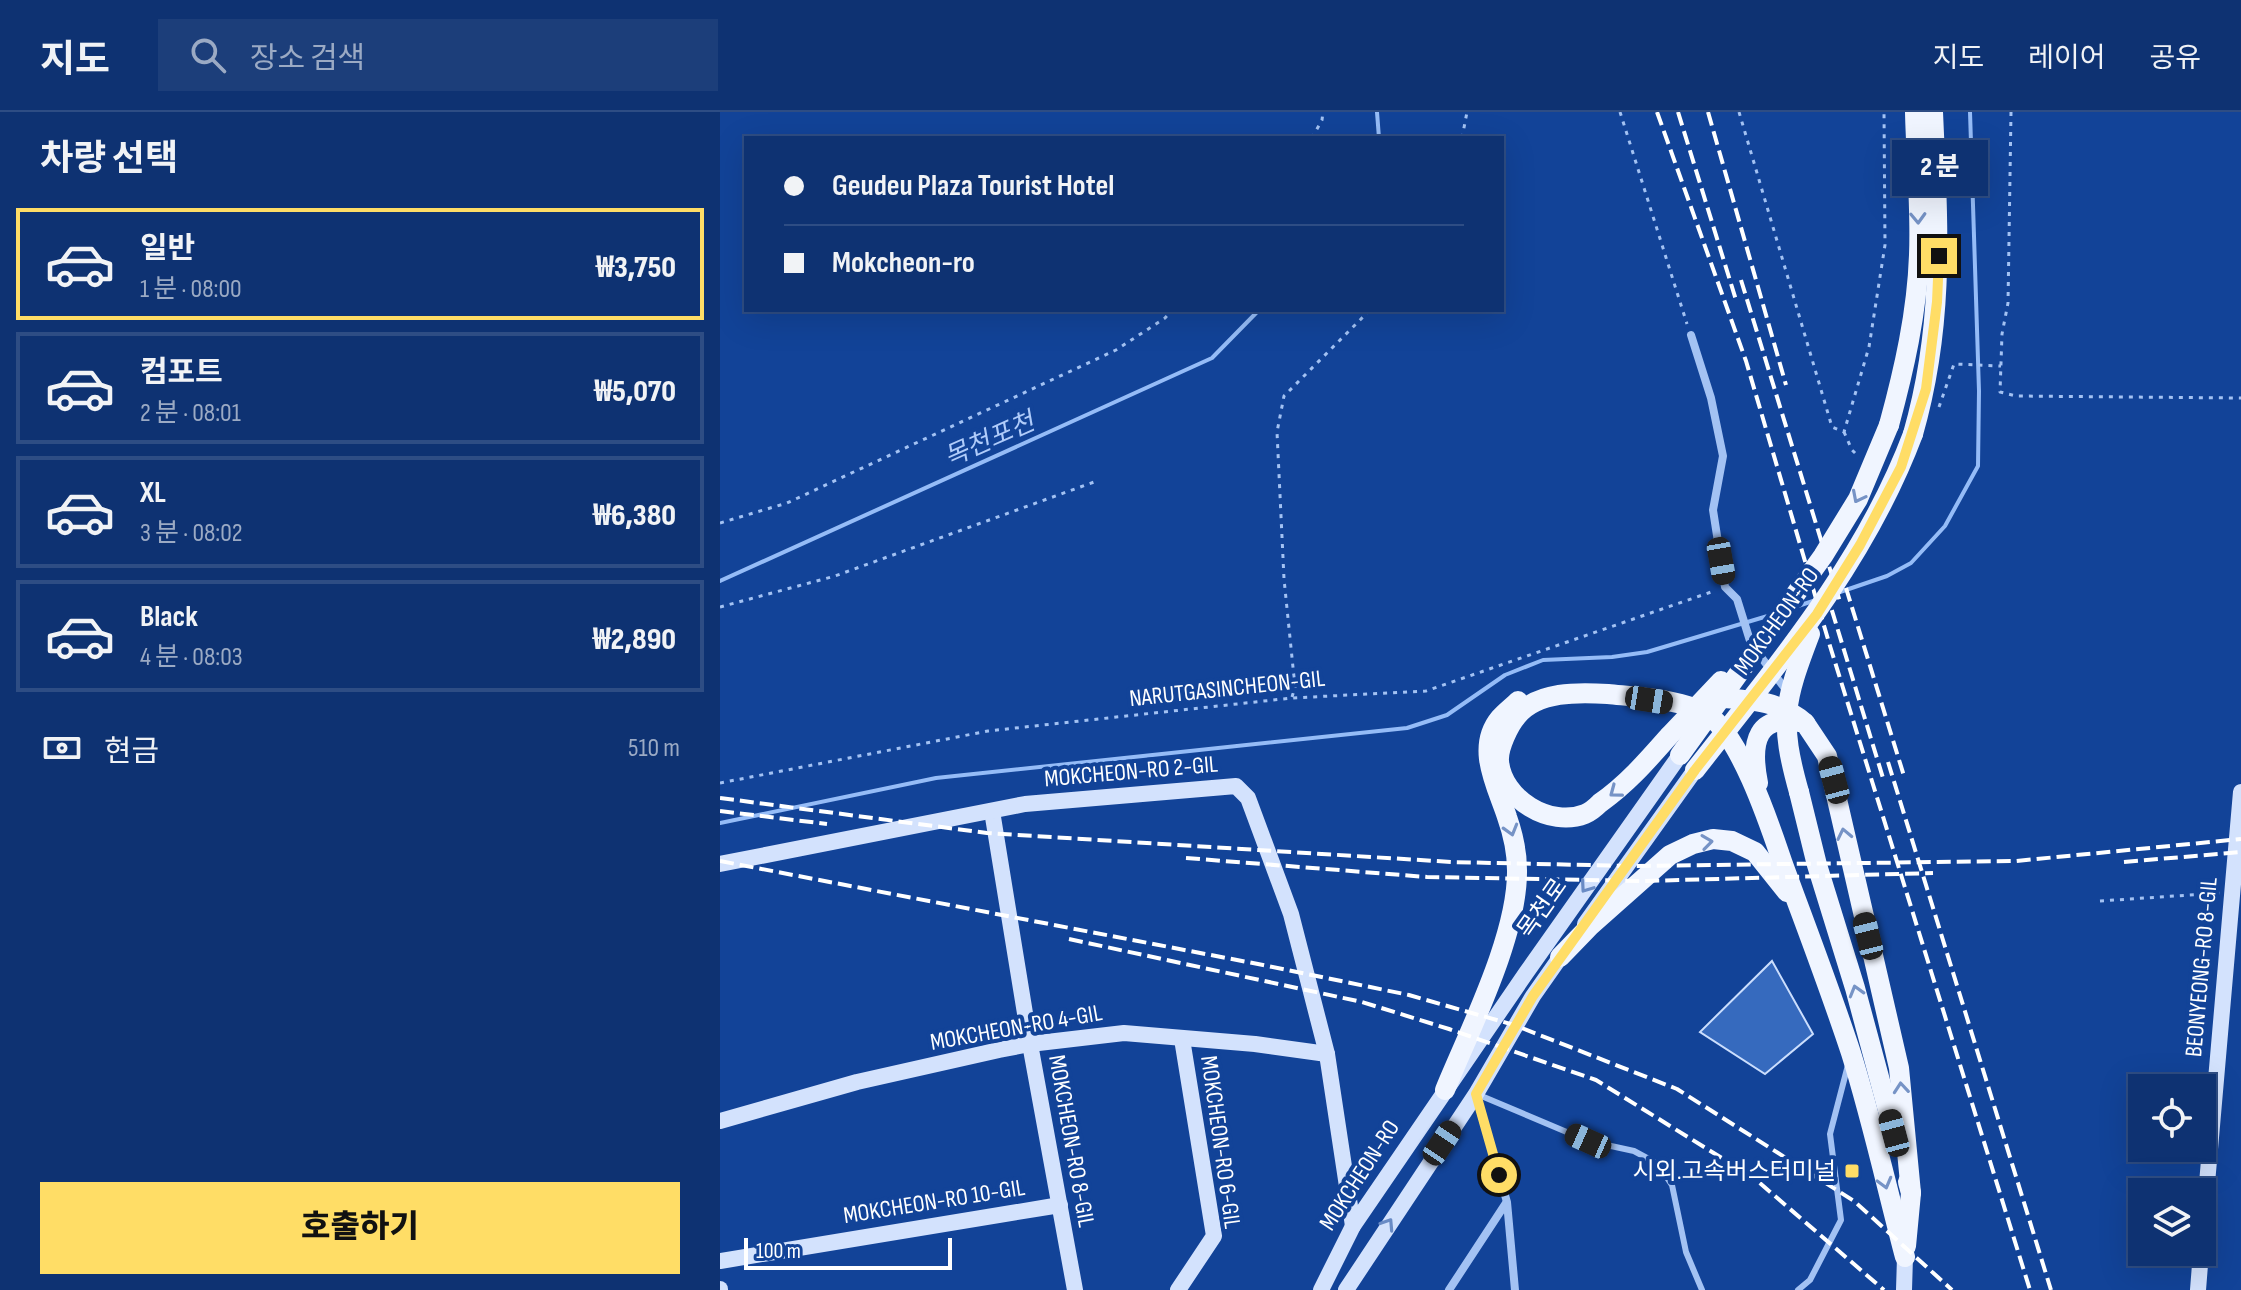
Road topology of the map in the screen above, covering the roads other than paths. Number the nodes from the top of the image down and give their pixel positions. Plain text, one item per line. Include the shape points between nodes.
1 (1915, 112) edge
2 (1933, 112) edge
3 (1691, 335) road end
4 (1817, 614) junction
5 (1773, 626) junction
6 (1805, 723) junction
7 (1680, 755) joint
8 (1695, 770) joint
9 (2241, 792) edge
10 (992, 811) junction
11 (1764, 811) junction
12 (720, 864) edge
13 (1800, 910) junction
14 (1560, 957) junction
15 (1182, 1039) junction
16 (1030, 1044) junction
17 (1327, 1054) junction
18 (1851, 1054) junction
19 (1445, 1090) junction
20 (1476, 1094) junction
21 (720, 1121) edge
22 (2207, 1178) edge
23 (1911, 1193) junction
24 (1507, 1202) junction
25 (1060, 1205) junction
26 (1353, 1226) junction
27 (1905, 1257) junction
28 (720, 1261) edge
29 (2200, 1266) edge
30 (1075, 1290) edge
31 (1178, 1290) edge
32 (1321, 1290) edge
33 (1346, 1290) edge
34 (1449, 1290) edge
35 (1515, 1290) edge
36 (1702, 1290) edge
37 (1798, 1290) edge
38 (1904, 1290) edge
39 (2198, 1290) edge

1 -> 5 main road, bridge via 1919,255 1913,318 1889,425 1858,499
2 - 4 main road, MOKCHEON-RO, bridge via 1939,256 1926,389 1886,498
3 - 6 street via 1723,456 1713,510 1725,587 1737,599 1751,644
4 - 8 main road, MOKCHEON-RO, bridge
23 -> 4 main road, bridge via 1817,865 1785,728 1789,692
5 - 7 main road, bridge
5 -> 11 main road, bridge via 1669,736 1626,784 1585,814 1557,817 1535,811 1518,799 1499,760 1517,715 1538,701 1596,693 1670,703 1693,708 1709,715 1729,737
6 - 11 main road via 1788,719 1762,730 1753,757
6 -> 19 main road via 1791,710 1760,701 1579,681 1526,693 1498,720 1490,739 1489,764 1516,846 1515,900 1503,947
23 -> 6 main road via 1899,1068 1827,756
7 -> 19 street, 목천로
8 - 14 street, MOKCHEON-RO
9 - 22 street, BEONYEONG-RO 8-GIL
10 - 12 street, MOKCHEON-RO 2-GIL
10 - 16 street, MOKCHEON-RO 8-GIL
10 - 17 street, MOKCHEON-RO 2-GIL via 1236,786 1248,798 1291,914
11 - 13 main road
14 -> 13 main road via 1670,855 1713,839 1755,852
13 - 18 main road
14 - 20 street, MOKCHEON-RO
15 - 16 street, MOKCHEON-RO 4-GIL via 1124,1033
15 - 17 street, MOKCHEON-RO 4-GIL
15 - 31 street, MOKCHEON-RO 6-GIL via 1214,1236
16 - 21 street, MOKCHEON-RO 4-GIL via 857,1082
16 - 25 street, MOKCHEON-RO 8-GIL
17 - 26 street, MOKCHEON-RO 2-GIL
18 -> 27 main road
18 - 37 lane via 1830,1134 1841,1220 1810,1280
19 - 26 street, MOKCHEON-RO
20 - 24 street
33 -> 20 street, MOKCHEON-RO
20 - 36 lane via 1658,1164 1672,1185 1686,1252
23 - 27 main road
24 - 34 street
24 - 35 street
25 - 28 street, MOKCHEON-RO 10-GIL
25 - 30 street, MOKCHEON-RO 8-GIL
26 - 32 street, MOKCHEON-RO
27 - 38 street
29 - 39 street

